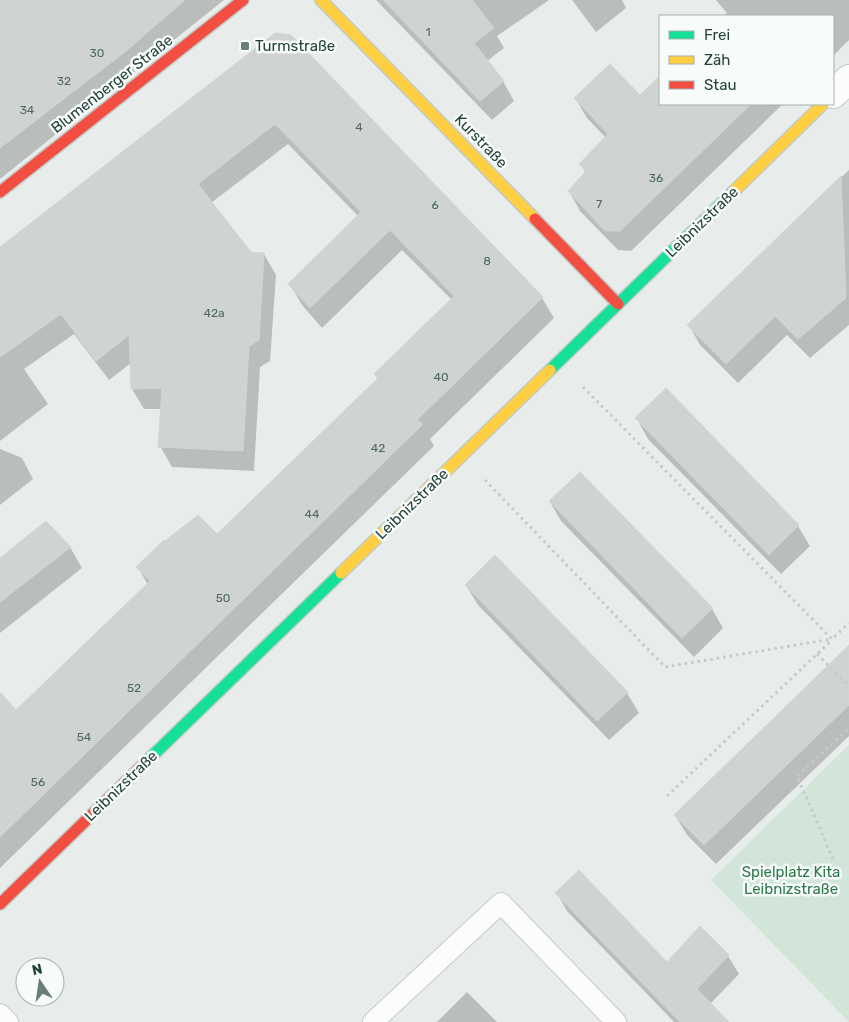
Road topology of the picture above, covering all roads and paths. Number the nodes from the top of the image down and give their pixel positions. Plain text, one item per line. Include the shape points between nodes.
1 (243, 0) edge
2 (321, 0) edge
3 (849, 79) edge
4 (834, 93) edge
5 (822, 105) edge
6 (0, 192) edge
7 (618, 304) junction
8 (558, 362) junction
9 (462, 456) junction
10 (849, 623) edge
11 (832, 639) junction
12 (817, 654) junction
13 (849, 686) edge
14 (849, 728) edge
15 (667, 796) dead end
16 (833, 859) dead end
17 (0, 904) edge
18 (0, 1014) edge
19 (8, 1022) edge
20 (373, 1022) edge
21 (616, 1022) edge

1 - 6 street, Blumenberger Straße
2 - 7 street, Kurstraße
3 - 4 street
5 - 7 street, Leibnizstraße
7 - 8 street, Leibnizstraße
8 - 9 street, Leibnizstraße
8 - 11 path
9 - 11 path via 665,667
9 - 17 street, Leibnizstraße
10 - 11 path
11 - 12 path
12 - 13 path
12 - 15 path
14 - 16 path via 797,776
18 - 19 lane
20 - 21 lane via 502,903

